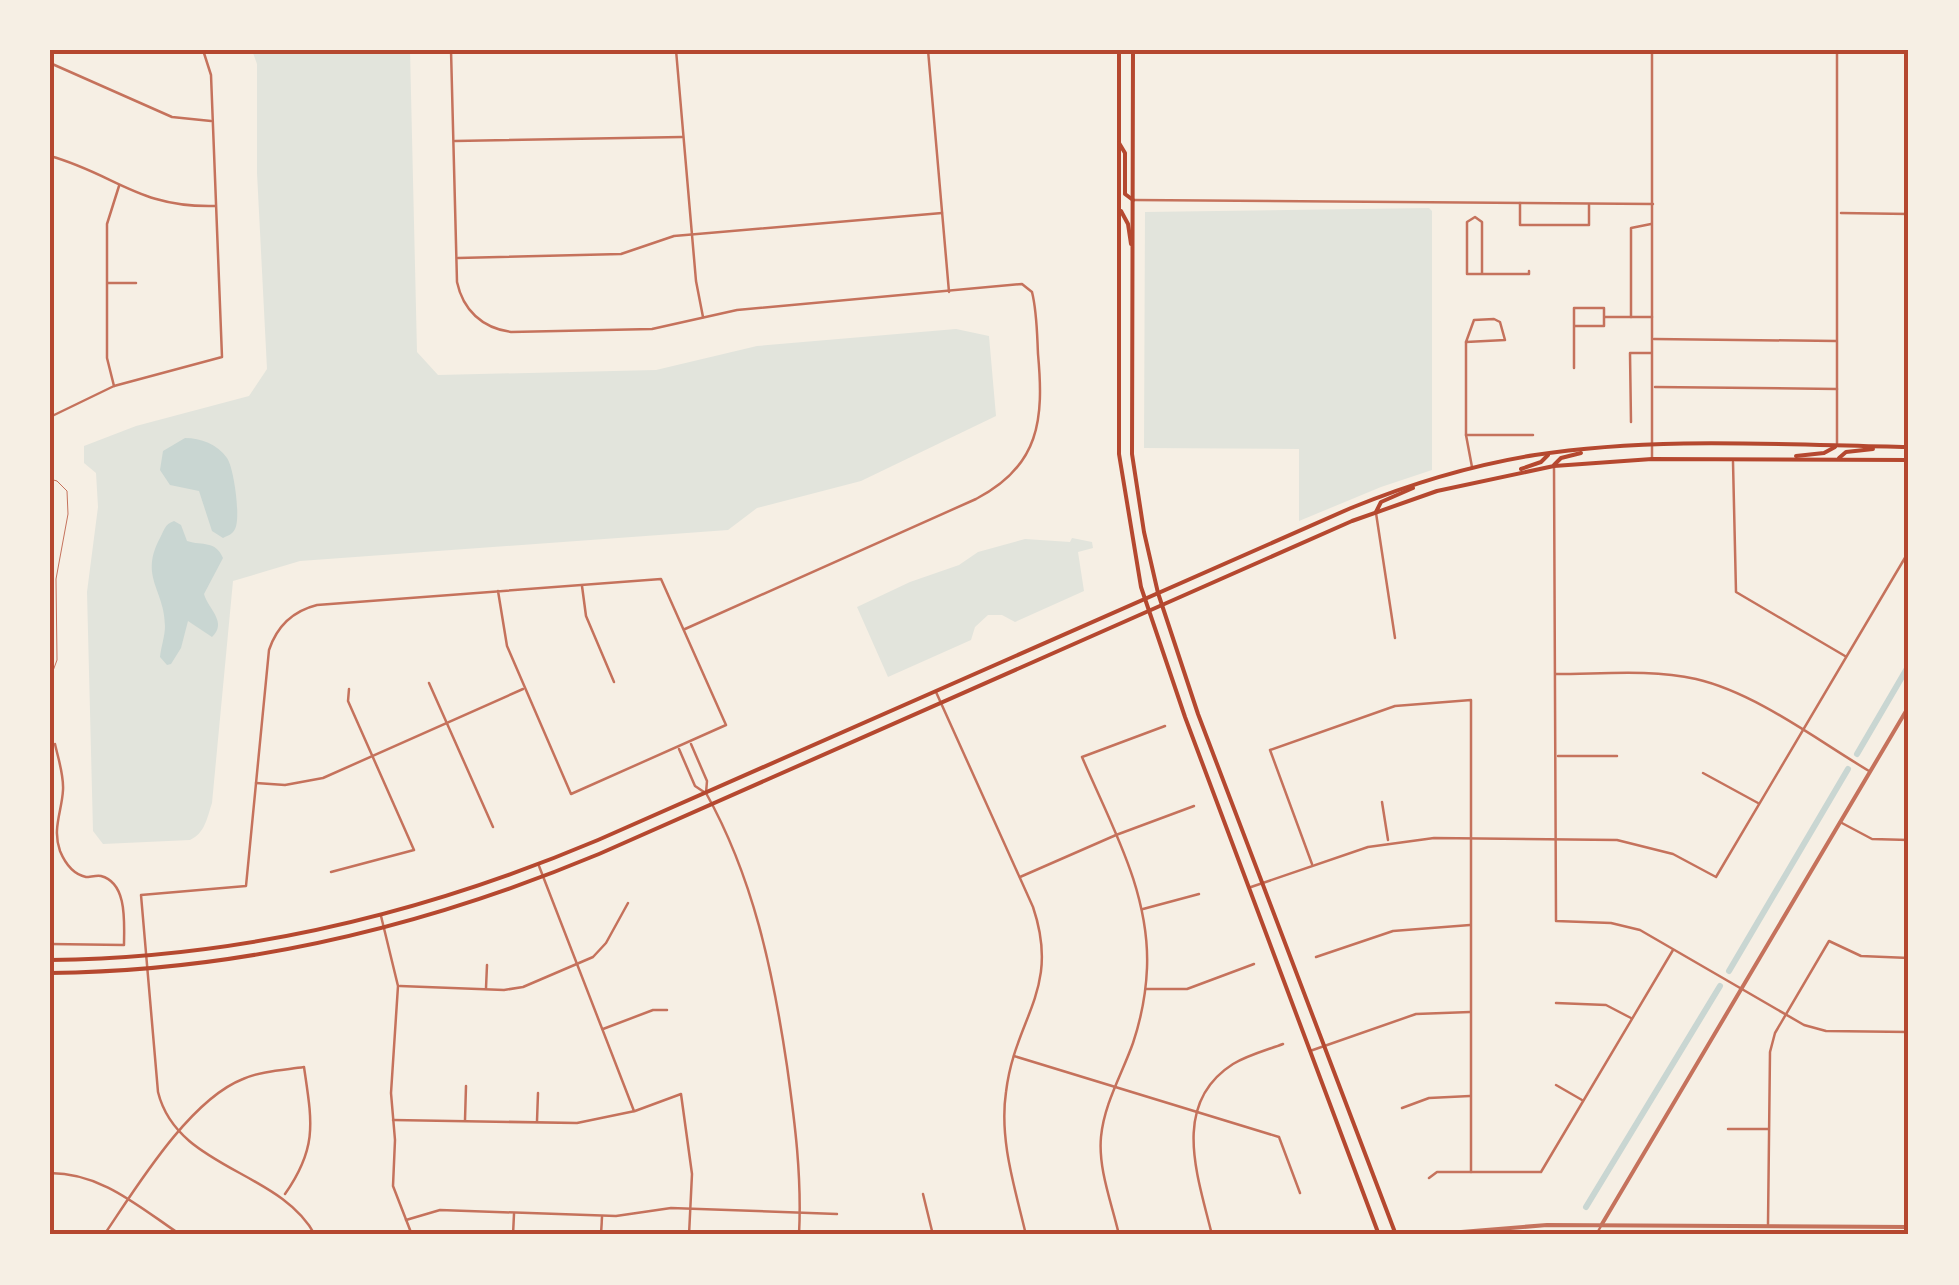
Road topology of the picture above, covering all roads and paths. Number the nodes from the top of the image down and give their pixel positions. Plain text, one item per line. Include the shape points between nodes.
1 (203, 50) edge
2 (450, 50) edge
3 (676, 50) edge
4 (928, 50) edge
5 (1119, 50) edge
6 (1133, 50) edge
7 (1652, 50) edge
8 (1837, 50) edge
9 (50, 63) edge
10 (213, 121) junction
11 (683, 137) junction
12 (453, 141) junction
13 (1119, 143) junction
14 (50, 156) edge
15 (118, 186) junction
16 (1133, 200) junction
17 (1520, 203) junction
18 (1589, 204) junction
19 (1652, 204) junction
20 (216, 206) junction
21 (1119, 209) junction
22 (942, 213) junction
23 (1837, 213) junction
24 (1909, 214) edge
25 (1652, 224) junction
26 (692, 234) junction
27 (1133, 248) junction
28 (456, 258) junction
29 (1529, 271) dead end
30 (1482, 274) junction
31 (107, 282) junction
32 (136, 282) dead end
33 (948, 292) junction
34 (703, 317) junction
35 (1604, 317) junction
36 (1631, 317) junction
37 (1653, 317) junction
38 (1574, 326) junction
39 (1653, 339) junction
40 (1838, 340) junction
41 (1466, 342) junction
42 (1653, 354) junction
43 (1574, 368) dead end
44 (114, 386) junction
45 (1653, 387) junction
46 (1838, 389) junction
47 (50, 416) edge
48 (1630, 422) dead end
49 (1533, 434) dead end
50 (1466, 435) junction
51 (1652, 445) junction
52 (1837, 446) junction
53 (1887, 447) junction
54 (1909, 447) edge
55 (1595, 448) junction
56 (1549, 454) junction
57 (1652, 459) junction
58 (1733, 459) junction
59 (1777, 459) junction
60 (1838, 459) junction
61 (1909, 460) edge
62 (1554, 466) junction
63 (1472, 468) junction
64 (1512, 473) junction
65 (1436, 478) junction
66 (50, 480) edge
67 (1376, 512) junction
68 (1909, 551) edge
69 (582, 585) junction
70 (498, 591) junction
71 (1158, 593) junction
72 (1144, 600) junction
73 (1162, 607) junction
74 (1148, 612) junction
75 (684, 629) junction
76 (1395, 638) dead end
77 (1846, 657) junction
78 (1556, 674) junction
79 (50, 679) edge
80 (614, 682) dead end
81 (429, 683) dead end
82 (524, 688) junction
83 (349, 690) dead end
84 (936, 690) junction
85 (941, 702) junction
86 (1909, 706) edge
87 (447, 723) junction
88 (1164, 726) dead end
89 (1802, 731) junction
90 (690, 742) junction
91 (55, 744) dead end
92 (678, 747) junction
93 (372, 756) junction
94 (1556, 756) junction
95 (1617, 756) dead end
96 (1870, 771) junction
97 (1702, 772) dead end
98 (256, 783) junction
99 (706, 792) junction
100 (1382, 802) dead end
101 (712, 803) junction
102 (1760, 803) junction
103 (1194, 806) dead end
104 (1840, 822) junction
105 (493, 827) dead end
106 (1116, 835) junction
107 (1471, 838) junction
108 (1556, 838) junction
109 (1909, 840) edge
110 (1388, 843) junction
111 (539, 865) junction
112 (1313, 865) junction
113 (331, 872) dead end
114 (544, 876) junction
115 (1020, 878) junction
116 (1264, 882) junction
117 (1249, 888) junction
118 (1199, 894) dead end
119 (628, 903) dead end
120 (1142, 909) junction
121 (381, 916) junction
122 (1471, 926) junction
123 (385, 928) junction
124 (50, 944) edge
125 (1674, 948) junction
126 (147, 956) junction
127 (1316, 958) dead end
128 (1909, 958) edge
129 (50, 960) edge
130 (1254, 964) dead end
131 (487, 965) dead end
132 (578, 966) junction
133 (149, 969) junction
134 (50, 973) edge
135 (398, 986) junction
136 (1742, 988) junction
137 (486, 989) junction
138 (1146, 989) junction
139 (1556, 1003) dead end
140 (668, 1010) dead end
141 (1471, 1012) junction
142 (1786, 1014) junction
143 (1632, 1018) junction
144 (602, 1029) junction
145 (1909, 1032) edge
146 (1284, 1044) dead end
147 (1326, 1046) junction
148 (1310, 1051) junction
149 (1014, 1056) junction
150 (1556, 1085) dead end
151 (466, 1086) dead end
152 (1114, 1086) junction
153 (538, 1093) dead end
154 (1472, 1096) junction
155 (1583, 1101) junction
156 (1402, 1108) dead end
157 (635, 1112) junction
158 (1196, 1112) junction
159 (393, 1120) junction
160 (465, 1120) junction
161 (536, 1122) junction
162 (180, 1129) junction
163 (1728, 1129) dead end
164 (1769, 1130) junction
165 (1472, 1172) junction
166 (50, 1173) edge
167 (1428, 1178) dead end
168 (1300, 1193) dead end
169 (923, 1194) dead end
170 (283, 1196) junction
171 (128, 1199) junction
172 (690, 1208) junction
173 (514, 1212) junction
174 (800, 1214) junction
175 (837, 1214) dead end
176 (602, 1215) junction
177 (406, 1220) junction
178 (1602, 1224) junction
179 (1688, 1225) junction
180 (1768, 1226) junction
181 (1901, 1227) junction
182 (1909, 1227) edge
183 (104, 1235) edge
184 (180, 1235) edge
185 (315, 1235) edge
186 (412, 1235) edge
187 (513, 1235) edge
188 (601, 1235) edge
189 (689, 1235) edge
190 (799, 1235) edge
191 (933, 1235) edge
192 (1026, 1235) edge
193 (1119, 1235) edge
194 (1212, 1235) edge
195 (1378, 1235) edge
196 (1396, 1235) edge
197 (1424, 1235) edge
198 (1596, 1235) edge
199 (1688, 1235) edge
200 (1901, 1235) edge

1 - 10 street
2 - 12 street
3 - 11 street
4 - 22 street
5 - 13 main road
6 - 16 main road
7 - 19 street
8 - 23 street
9 - 10 street via 172,117
10 - 20 street
11 - 12 street
11 - 26 street
12 - 28 street
13 - 16 main road via 1125,194
13 - 21 main road
14 - 15 street
15 - 20 street via 164,203
15 - 31 street via 108,213
16 - 17 street
16 - 27 main road
17 - 18 street
17 - 18 street via 1520,226 1589,225
18 - 19 street
19 - 25 street
20 - 44 street via 222,357
21 - 27 main road
21 - 72 main road via 1119,454
22 - 26 street
22 - 33 street
23 - 24 street
23 - 40 street
25 - 36 street via 1631,228
25 - 37 street
26 - 28 street via 621,254
26 - 34 street
27 - 71 main road via 1132,454
28 - 34 street via 459,292 474,316 492,328 645,329
29 - 30 street
30 - 30 street via 1482,222 1475,216 1467,222 1467,274
31 - 32 street
31 - 44 street via 107,358
33 - 34 street
33 - 75 street via 1022,284 1032,292 1042,408 1032,444 1008,478 976,499
35 - 36 street
35 - 38 street via 1604,326
35 - 38 street via 1604,308 1574,308
36 - 37 street
37 - 39 street
38 - 43 street
39 - 40 street
39 - 42 street
40 - 46 street
41 - 41 street via 1504,342 1506,338 1498,320 1478,319
41 - 50 street
42 - 45 street
42 - 48 street via 1630,354
44 - 47 street
45 - 46 street
45 - 51 street
46 - 52 street
49 - 50 street
50 - 63 street
51 - 52 main road
51 - 55 main road
51 - 57 street
52 - 53 main road
52 - 59 main road
53 - 54 main road
53 - 60 main road
55 - 56 main road
55 - 62 main road
56 - 63 main road
56 - 64 main road
57 - 58 main road
57 - 62 main road
58 - 59 main road
58 - 77 street via 1735,590
59 - 60 main road
60 - 61 main road
62 - 64 main road
62 - 78 street
63 - 65 main road
64 - 67 main road
65 - 67 main road via 1382,502
65 - 71 main road
66 - 79 lane via 66,492 68,514 56,580 58,660
67 - 73 main road
67 - 76 street
68 - 77 street
69 - 70 street
69 - 75 street via 661,579
69 - 80 street via 586,616
70 - 82 street via 507,646
70 - 98 street via 317,605 291,616 270,650
71 - 72 main road
71 - 73 main road
72 - 74 main road
72 - 84 main road
73 - 74 main road
73 - 116 main road
74 - 85 main road
74 - 117 main road
75 - 90 street via 726,725
77 - 89 street
78 - 89 street via 1695,679 1746,698
78 - 94 street
81 - 87 street
82 - 87 street
82 - 92 street via 571,794
83 - 93 street
84 - 85 street
84 - 99 main road
85 - 101 main road
85 - 115 street
86 - 96 street
87 - 93 street
87 - 105 street
88 - 106 street via 1082,758
89 - 96 street
89 - 102 street
90 - 92 street
90 - 99 street
91 - 124 street via 64,788 56,820 59,848 70,869 114,884 124,945
92 - 99 street via 695,786
93 - 98 street via 311,781
93 - 113 street via 414,850
94 - 95 street
94 - 108 street
96 - 104 street
97 - 102 street
98 - 126 street via 246,886 142,895
99 - 101 street
99 - 111 main road
100 - 110 street
101 - 114 main road
101 - 174 street via 772,971 796,1132
102 - 108 street via 1716,877 1636,843
103 - 106 street
104 - 109 street via 1872,838
104 - 136 street
106 - 115 street
106 - 120 street
107 - 108 street
107 - 110 street
107 - 112 street via 1471,700 1396,706 1270,750
107 - 122 street
108 - 125 street via 1556,921 1626,926
110 - 112 street
111 - 114 street
111 - 121 main road
112 - 116 street
114 - 123 main road
114 - 132 street
115 - 149 street via 1037,919 1042,964
116 - 117 street
116 - 147 main road
117 - 148 main road
118 - 120 street
119 - 132 street via 600,951
120 - 138 street
121 - 123 street
121 - 126 main road
122 - 127 street via 1393,931
122 - 141 street
123 - 133 main road via 278,952
123 - 135 street
125 - 136 street
125 - 143 street
126 - 129 main road
126 - 133 street
128 - 142 street via 1861,956 1829,941
130 - 138 street via 1188,989
131 - 137 street
132 - 137 street via 523,987
132 - 144 street
133 - 134 main road
133 - 162 street via 158,1092
135 - 137 street
135 - 159 street
136 - 142 street
136 - 178 street
138 - 152 street
139 - 143 street via 1606,1005
140 - 144 street
141 - 147 street via 1416,1014
141 - 154 street
142 - 145 street via 1826,1031
142 - 164 street via 1770,1052
143 - 155 street
144 - 157 street
146 - 158 street via 1223,1072
147 - 148 street
147 - 196 main road
148 - 195 main road
149 - 152 street
149 - 192 street via 1004,1123
150 - 155 street
151 - 160 street
152 - 158 street
152 - 193 street via 1100,1151
153 - 161 street
154 - 156 street via 1429,1098
154 - 165 street
155 - 165 street via 1541,1172
157 - 161 street
157 - 172 street via 681,1094
158 - 168 street via 1279,1137
158 - 194 street via 1192,1146
159 - 160 street
159 - 177 street via 393,1186
160 - 161 street
162 - 170 street via 204,1152
162 - 170 street via 242,1079 304,1068 311,1144
162 - 171 street
163 - 164 street
164 - 180 street
165 - 167 street
166 - 171 street via 87,1177
169 - 191 street
170 - 185 street
171 - 183 street
171 - 184 street
172 - 174 street
172 - 176 street
172 - 189 street
173 - 176 street
173 - 177 street via 440,1210
173 - 187 street
174 - 175 street
174 - 190 street
176 - 188 street
177 - 186 street
178 - 179 street
178 - 197 street
178 - 198 street
179 - 180 street
179 - 199 street
180 - 181 street
181 - 182 street
181 - 200 street

